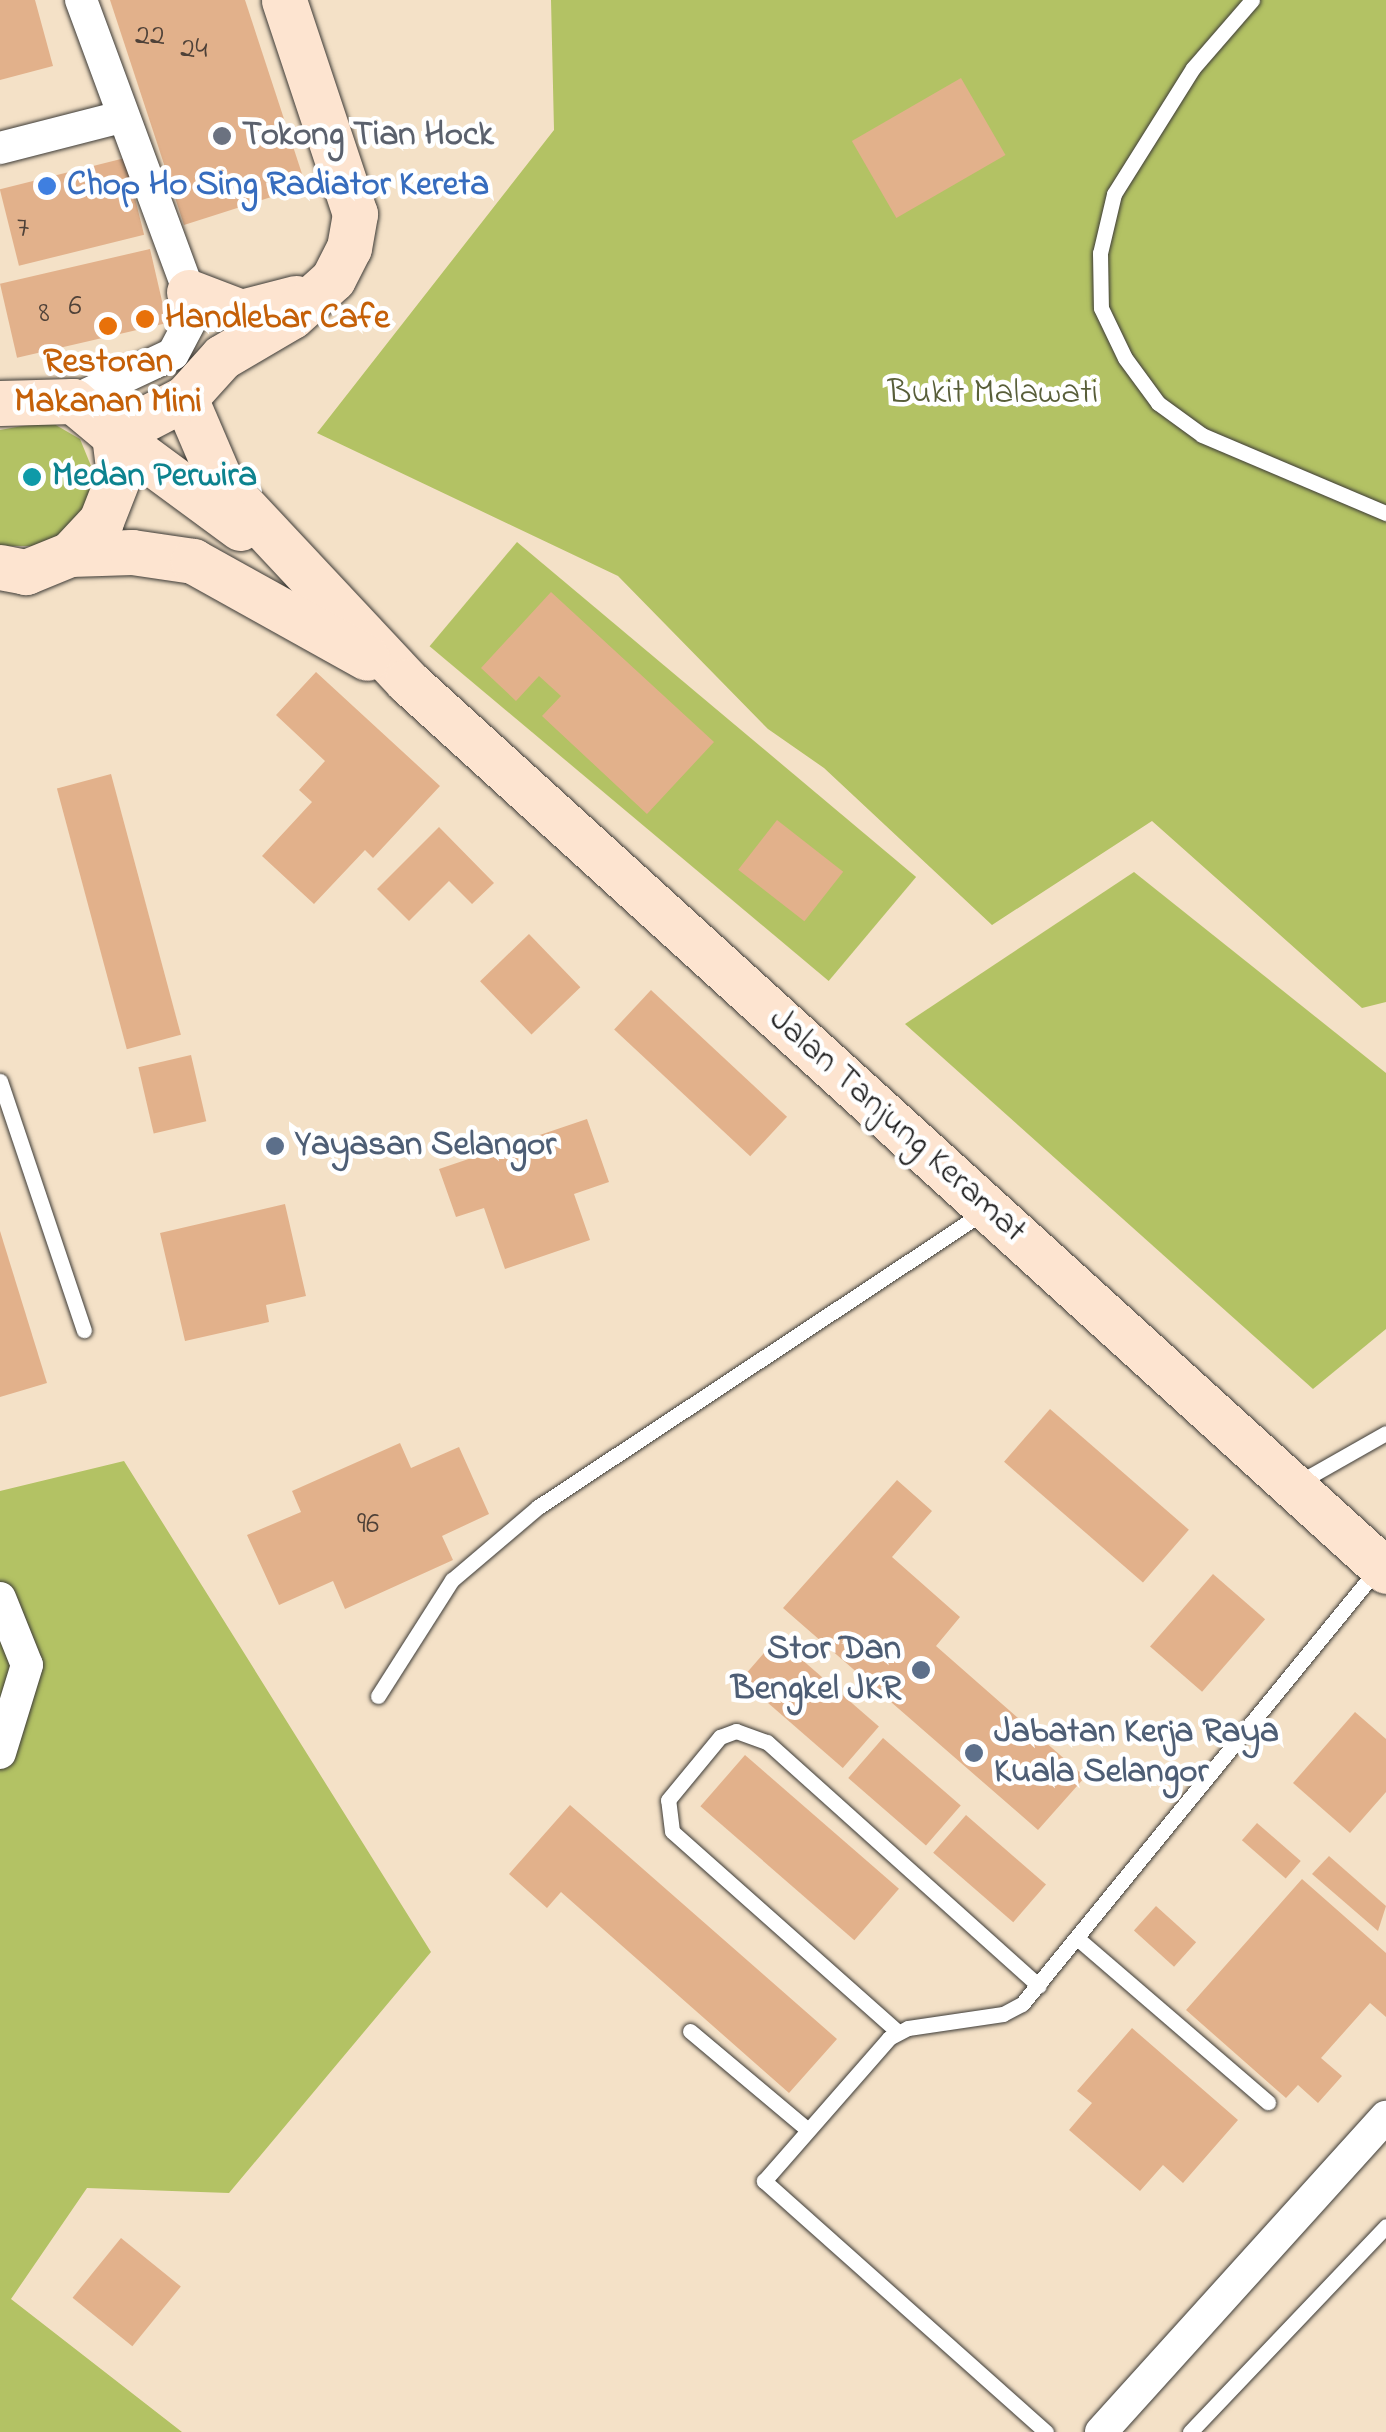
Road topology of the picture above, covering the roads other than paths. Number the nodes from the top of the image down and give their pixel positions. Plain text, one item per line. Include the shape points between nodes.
1 (81, 0) edge
2 (284, 0) edge
3 (1252, 0) edge
4 (121, 116) junction
5 (0, 148) edge
6 (333, 279) junction
7 (189, 292) junction
8 (185, 398) junction
9 (73, 401) junction
10 (0, 402) edge
11 (114, 435) junction
12 (1386, 513) edge
13 (70, 554) junction
14 (9, 575) edge
15 (314, 582) junction
16 (408, 681) junction
17 (0, 1081) edge
18 (988, 1209) junction
19 (84, 1330) dead end
20 (1386, 1432) edge
21 (1293, 1486) junction
22 (1383, 1568) edge
23 (0, 1598) edge
24 (378, 1696) dead end
25 (0, 1753) edge
26 (1077, 1938) junction
27 (1039, 1986) junction
28 (690, 2031) dead end
29 (898, 2032) junction
30 (1268, 2102) dead end
31 (1386, 2117) edge
32 (808, 2130) junction
33 (1386, 2226) edge
34 (1046, 2432) edge
35 (1101, 2432) edge
36 (1190, 2432) edge

1 - 4 street
2 - 6 street via 355,214
3 - 12 lane via 1193,68 1114,194 1100,253 1101,308 1125,358 1158,403 1202,435
4 - 5 street
4 - 7 street
6 - 7 street via 268,309 241,312
6 - 8 street via 292,316 222,356
7 - 9 street via 192,318 174,354
8 - 11 street
8 - 15 street via 221,482
9 - 10 street
9 - 11 street
11 - 13 street via 120,475 102,521
11 - 15 street
13 - 14 street
13 - 16 street via 148,553 193,561
15 - 16 street
16 - 18 street, Jalan Tanjung Keramat
17 - 19 lane
18 - 21 street, Jalan Tanjung Keramat
18 - 24 lane via 538,1507 452,1580
20 - 21 lane
21 - 22 street, Jalan Tanjung Keramat
22 - 26 lane
23 - 25 street via 27,1664
26 - 27 lane
26 - 30 lane
27 - 29 lane via 1003,2014
27 - 29 lane via 767,1742 736,1732 720,1736 668,1800 672,1831
28 - 32 lane
29 - 32 lane
31 - 35 street
32 - 34 lane via 764,2181
33 - 36 lane

